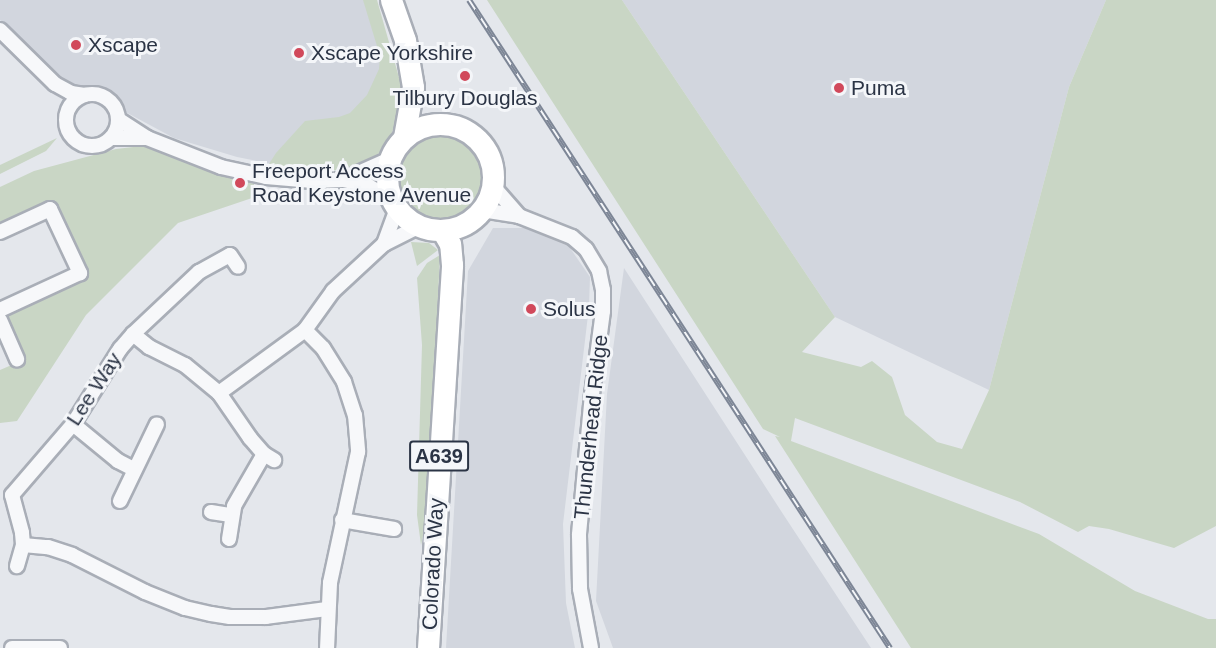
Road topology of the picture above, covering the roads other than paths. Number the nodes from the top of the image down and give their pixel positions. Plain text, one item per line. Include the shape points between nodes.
1 (391, 0) edge
2 (0, 30) edge
3 (55, 84) junction
4 (413, 87) junction
5 (85, 95) junction
6 (66, 117) junction
7 (118, 119) junction
8 (441, 124) junction
9 (404, 137) junction
10 (111, 138) junction
11 (147, 138) junction
12 (390, 159) junction
13 (343, 180) junction
14 (493, 186) junction
15 (395, 204) junction
16 (479, 214) junction
17 (519, 216) junction
18 (420, 226) junction
19 (442, 230) junction
20 (0, 231) edge
21 (384, 244) junction
22 (452, 265) junction
23 (238, 267) dead end
24 (0, 310) edge
25 (0, 320) edge
26 (305, 330) junction
27 (133, 334) junction
28 (17, 359) dead end
29 (219, 393) junction
30 (74, 424) junction
31 (157, 424) dead end
32 (134, 470) junction
33 (6, 493) edge
34 (120, 501) dead end
35 (211, 512) dead end
36 (231, 515) junction
37 (342, 520) junction
38 (394, 529) dead end
39 (229, 539) dead end
40 (23, 545) junction
41 (18, 566) dead end
42 (327, 609) junction
43 (12, 648) edge
44 (60, 648) edge
45 (327, 648) edge
46 (428, 648) edge
47 (591, 648) edge

1 - 4 main road via 405,40
2 - 3 street
3 - 5 street
3 - 6 street
4 - 8 main road
4 - 9 main road
5 - 6 street via 72,104
5 - 7 street via 104,97 113,105
6 - 10 street via 67,129 82,144 96,146
7 - 10 street
7 - 11 street
8 - 9 main road via 423,126
8 - 14 main road via 470,132 482,143 494,171
9 - 12 main road
10 - 11 street
11 - 13 street via 221,167 266,177
12 - 13 street
12 - 15 main road via 387,184
13 - 15 street via 367,185
14 - 16 main road, A639
14 - 17 street, Thunderhead Ridge
15 - 18 main road
15 - 21 street
16 - 17 street, Thunderhead Ridge
16 - 19 main road via 453,229
16 - 22 main road, Colorado Way / A639 via 463,235
17 - 47 street, Thunderhead Ridge via 576,239 591,255 603,290 579,535 580,589
18 - 19 main road
18 - 21 street
19 - 22 main road, Colorado Way / A639 via 450,244
20 - 24 street via 50,209 80,273
21 - 26 street via 333,291
22 - 46 main road, Colorado Way / A639
23 - 27 street, Lee Way via 230,255 199,272
25 - 28 street
26 - 29 street
26 - 37 street via 323,348 342,378 355,415 358,452
27 - 29 street via 184,365
27 - 30 street, Lee Way
29 - 36 street via 269,457
30 - 32 street
30 - 33 street, Lee Way
31 - 32 street
32 - 34 street
33 - 40 street, Lee Way via 17,507
35 - 36 street
36 - 39 street
37 - 38 street
37 - 42 street
40 - 41 street, Lee Way
40 - 42 street via 72,555 145,592 211,614 266,617
42 - 45 street
43 - 44 street

